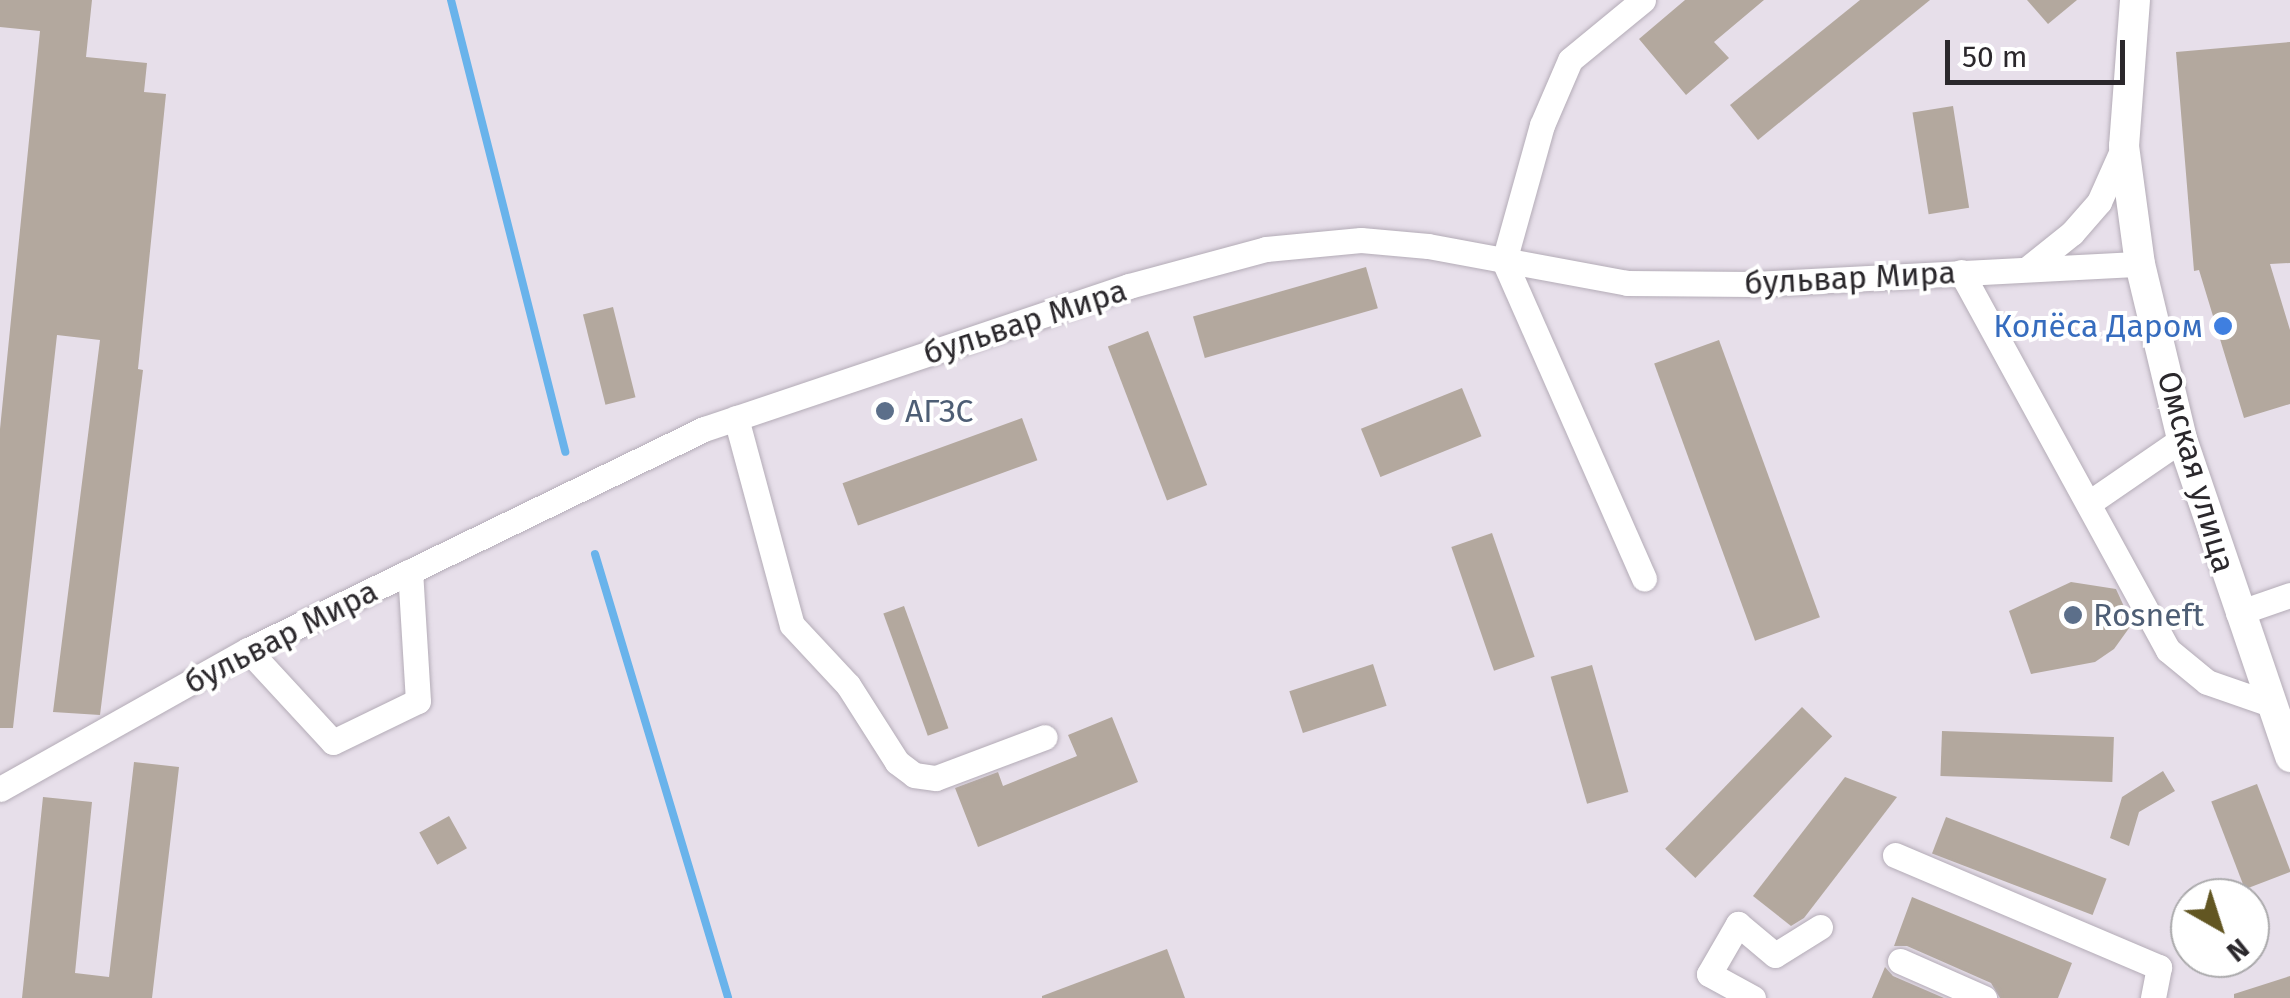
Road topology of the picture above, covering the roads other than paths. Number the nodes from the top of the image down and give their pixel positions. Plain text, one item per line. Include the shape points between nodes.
1 (1643, 0) edge
2 (2136, 0) edge
3 (2124, 146) junction
4 (1504, 261) junction
5 (2140, 264) junction
6 (2027, 269) junction
7 (1961, 272) junction
8 (736, 418) junction
9 (2182, 439) junction
10 (2089, 503) junction
11 (410, 571) junction
12 (1644, 578) dead end
13 (2290, 596) edge
14 (2238, 613) junction
15 (248, 650) junction
16 (2270, 704) junction
17 (1045, 737) dead end
18 (2290, 758) edge
19 (0, 790) edge
20 (1895, 855) dead end
21 (1820, 927) dead end
22 (1900, 961) dead end
23 (1753, 998) edge
24 (1984, 998) edge
25 (2153, 998) edge

1 - 4 street via 1570,60 1542,126
2 - 3 main road, Омская улица
3 - 5 main road, Омская улица
3 - 6 street via 2099,202
4 - 7 street, бульвар Мира via 1626,283 1754,284
4 - 8 street, бульвар Мира via 1361,240 1266,249 1128,286
4 - 12 street
5 - 6 street, бульвар Мира
5 - 9 main road, Омская улица
6 - 7 street, бульвар Мира
7 - 10 street
8 - 11 street, бульвар Мира
8 - 17 street via 792,625 848,686 897,762 919,777 936,778
9 - 10 street
9 - 14 main road, Омская улица
10 - 16 street via 2168,650 2207,682
11 - 15 street, бульвар Мира
11 - 15 street via 418,701 384,718 333,742
13 - 14 street
14 - 16 main road, Омская улица
15 - 19 street, бульвар Мира
16 - 18 main road, Омская улица
20 - 25 street via 2159,967
21 - 23 street via 1775,955 1738,924 1709,974
22 - 24 street

